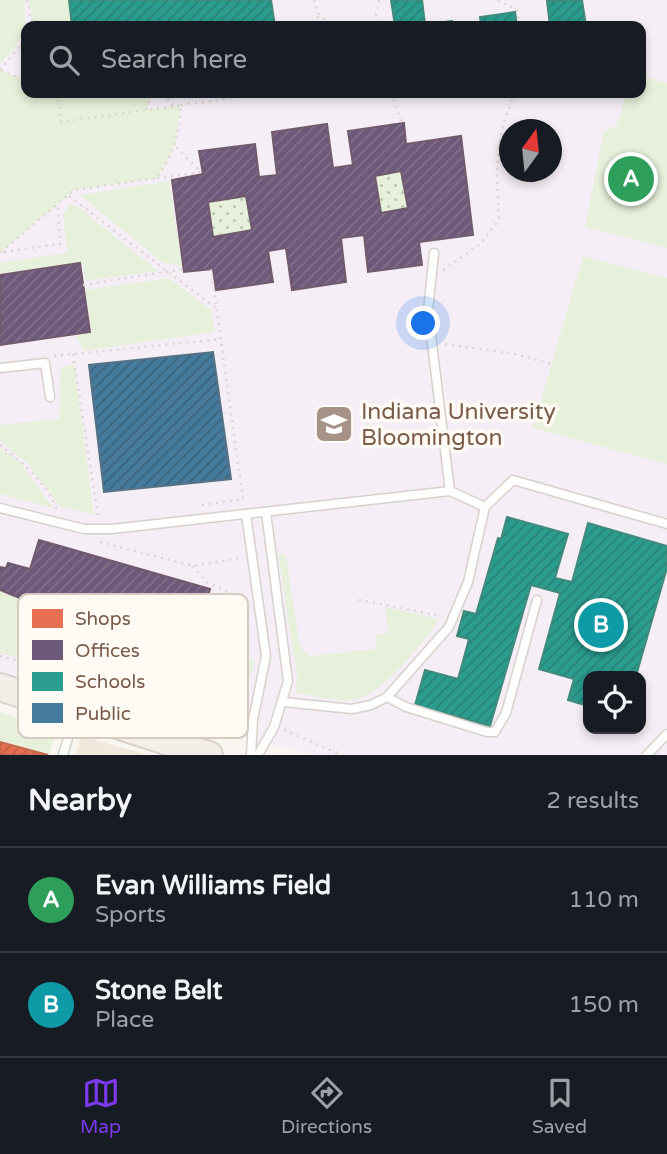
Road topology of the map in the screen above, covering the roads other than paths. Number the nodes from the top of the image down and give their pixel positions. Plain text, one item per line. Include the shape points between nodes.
1 (434, 253) dead end
2 (0, 368) edge
3 (50, 397) dead end
4 (450, 491) junction
5 (485, 506) junction
6 (0, 508) edge
7 (266, 512) junction
8 (246, 514) junction
9 (667, 524) edge
10 (537, 600) dead end
11 (0, 687) edge
12 (18, 693) edge
13 (387, 697) junction
14 (283, 702) junction
15 (667, 734) edge
16 (68, 738) edge
17 (156, 738) edge
18 (63, 755) edge
19 (209, 755) edge
20 (251, 755) edge
21 (258, 755) edge
22 (647, 755) edge

1 - 4 lane via 428,312
2 - 3 lane via 45,363
4 - 5 lane
4 - 7 lane
5 - 9 lane via 513,480
5 - 13 lane via 468,582 449,627
6 - 8 lane via 84,529
7 - 8 lane
7 - 14 lane via 287,663
8 - 20 lane via 265,649
10 - 13 lane via 506,713 495,732 406,707
11 - 12 main road
13 - 14 lane via 352,709
14 - 21 lane
15 - 22 lane
16 - 18 lane
17 - 19 main road

